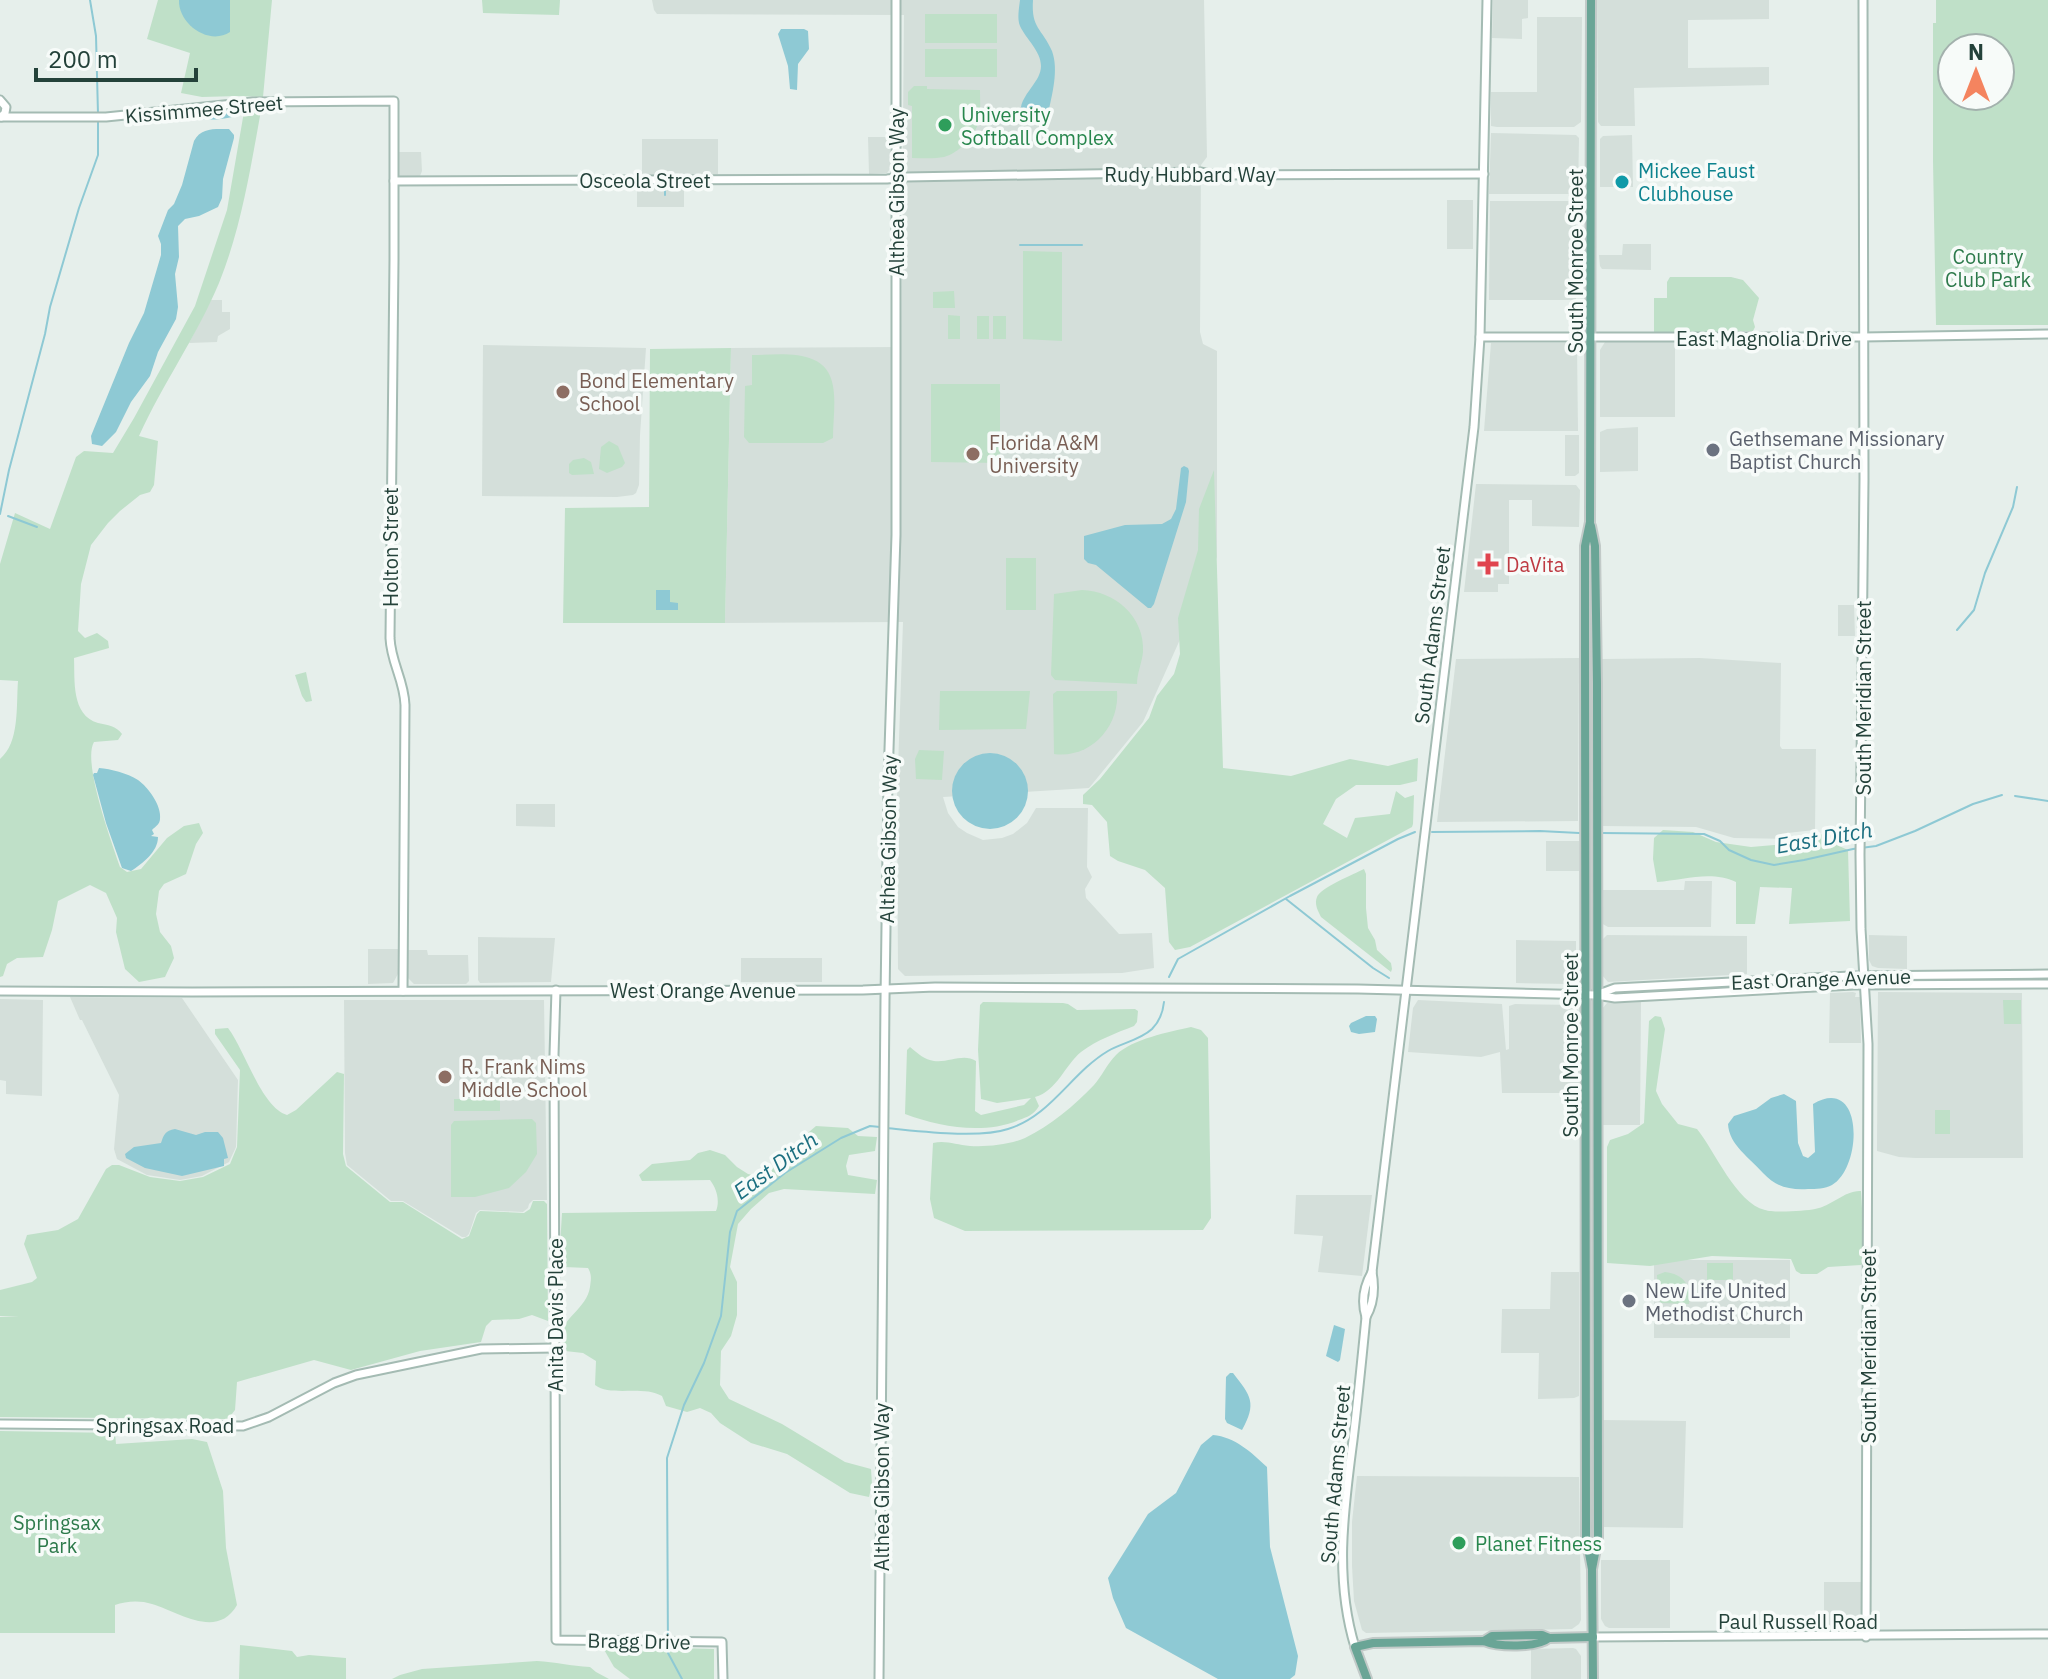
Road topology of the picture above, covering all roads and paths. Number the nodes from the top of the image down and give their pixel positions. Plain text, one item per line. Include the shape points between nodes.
1 (896, 0) edge
2 (1487, 0) edge
3 (1591, 0) edge
4 (1863, 0) edge
5 (0, 100) edge
6 (394, 101) joint
7 (6, 107) junction
8 (1, 117) edge
9 (15, 117) junction
10 (1484, 174) junction
11 (897, 178) junction
12 (394, 181) junction
13 (2048, 334) edge
14 (1590, 336) junction
15 (1480, 337) junction
16 (1863, 337) junction
17 (1590, 522) junction
18 (1586, 777) junction
19 (1596, 777) junction
20 (1586, 886) junction
21 (1596, 895) junction
22 (2048, 974) edge
23 (1864, 975) junction
24 (2048, 984) edge
25 (1864, 985) junction
26 (885, 989) junction
27 (556, 990) junction
28 (1406, 990) junction
29 (0, 991) edge
30 (403, 991) junction
31 (1586, 995) junction
32 (1596, 995) junction
33 (555, 1348) junction
34 (0, 1424) edge
35 (1587, 1449) junction
36 (1597, 1449) junction
37 (1587, 1511) junction
38 (1597, 1521) junction
39 (1592, 1569) junction
40 (2048, 1634) edge
41 (1593, 1637) junction
42 (1866, 1637) junction
43 (556, 1640) joint
44 (1355, 1647) junction
45 (723, 1679) edge
46 (879, 1679) edge
47 (1367, 1679) edge
48 (1593, 1679) edge

1 - 11 street, Althea Gibson Way
2 - 10 street, South Adams Street
3 - 14 main road, South Monroe Street
4 - 16 street, South Meridian Street
5 - 7 street
6 - 9 street, Kissimmee Street via 241,103 106,117
6 - 12 street, Holton Street
7 - 8 street
7 - 9 street
8 - 9 street, Kissimmee Street
10 - 11 street, Rudy Hubbard Way via 1185,172
10 - 15 street, South Adams Street
11 - 12 street, Osceola Street
11 - 26 street, Althea Gibson Way via 896,535
12 - 30 street, Holton Street via 390,638 405,705
13 - 16 street, East Magnolia Drive
14 - 15 street, East Magnolia Drive
14 - 16 street, East Magnolia Drive
14 - 17 main road, South Monroe Street
15 - 28 street, South Adams Street via 1474,427
16 - 23 street, South Meridian Street
17 - 18 main road, South Monroe Street via 1585,546
17 - 19 main road, South Monroe Street via 1595,546
18 - 19 main road
18 - 20 main road, South Monroe Street
19 - 21 main road, South Monroe Street
20 - 21 main road
20 - 31 main road, South Monroe Street
21 - 32 main road, South Monroe Street
22 - 23 street, East Orange Avenue
23 - 25 street, South Meridian Street
23 - 32 street, East Orange Avenue via 1615,988
24 - 25 street, East Orange Avenue
25 - 32 street, East Orange Avenue
25 - 42 street, South Meridian Street
26 - 27 street, West Orange Avenue
26 - 28 street, West Orange Avenue
26 - 46 street, Althea Gibson Way
27 - 30 street, West Orange Avenue
27 - 33 street, Anita Davis Place
28 - 31 street, East Orange Avenue
28 - 44 street, South Adams Street via 1342,1532 1344,1598
29 - 30 street, West Orange Avenue
31 - 32 street, East Orange Avenue
31 - 35 main road, South Monroe Street
32 - 36 main road, South Monroe Street
33 - 34 street, Springsax Road via 481,1349 356,1375 243,1426
33 - 43 street, Anita Davis Place
35 - 36 main road
35 - 37 main road, South Monroe Street
36 - 38 main road, South Monroe Street
37 - 38 main road
37 - 39 main road, South Monroe Street
38 - 39 main road, South Monroe Street
39 - 41 main road, South Monroe Street
40 - 42 street, Paul Russell Road
41 - 42 street, Paul Russell Road
41 - 44 main road, Paul Russell Road via 1492,1636 1484,1641
41 - 48 main road, South Monroe Street
43 - 45 street, Bragg Drive via 722,1642
44 - 47 main road, South Adams Street

